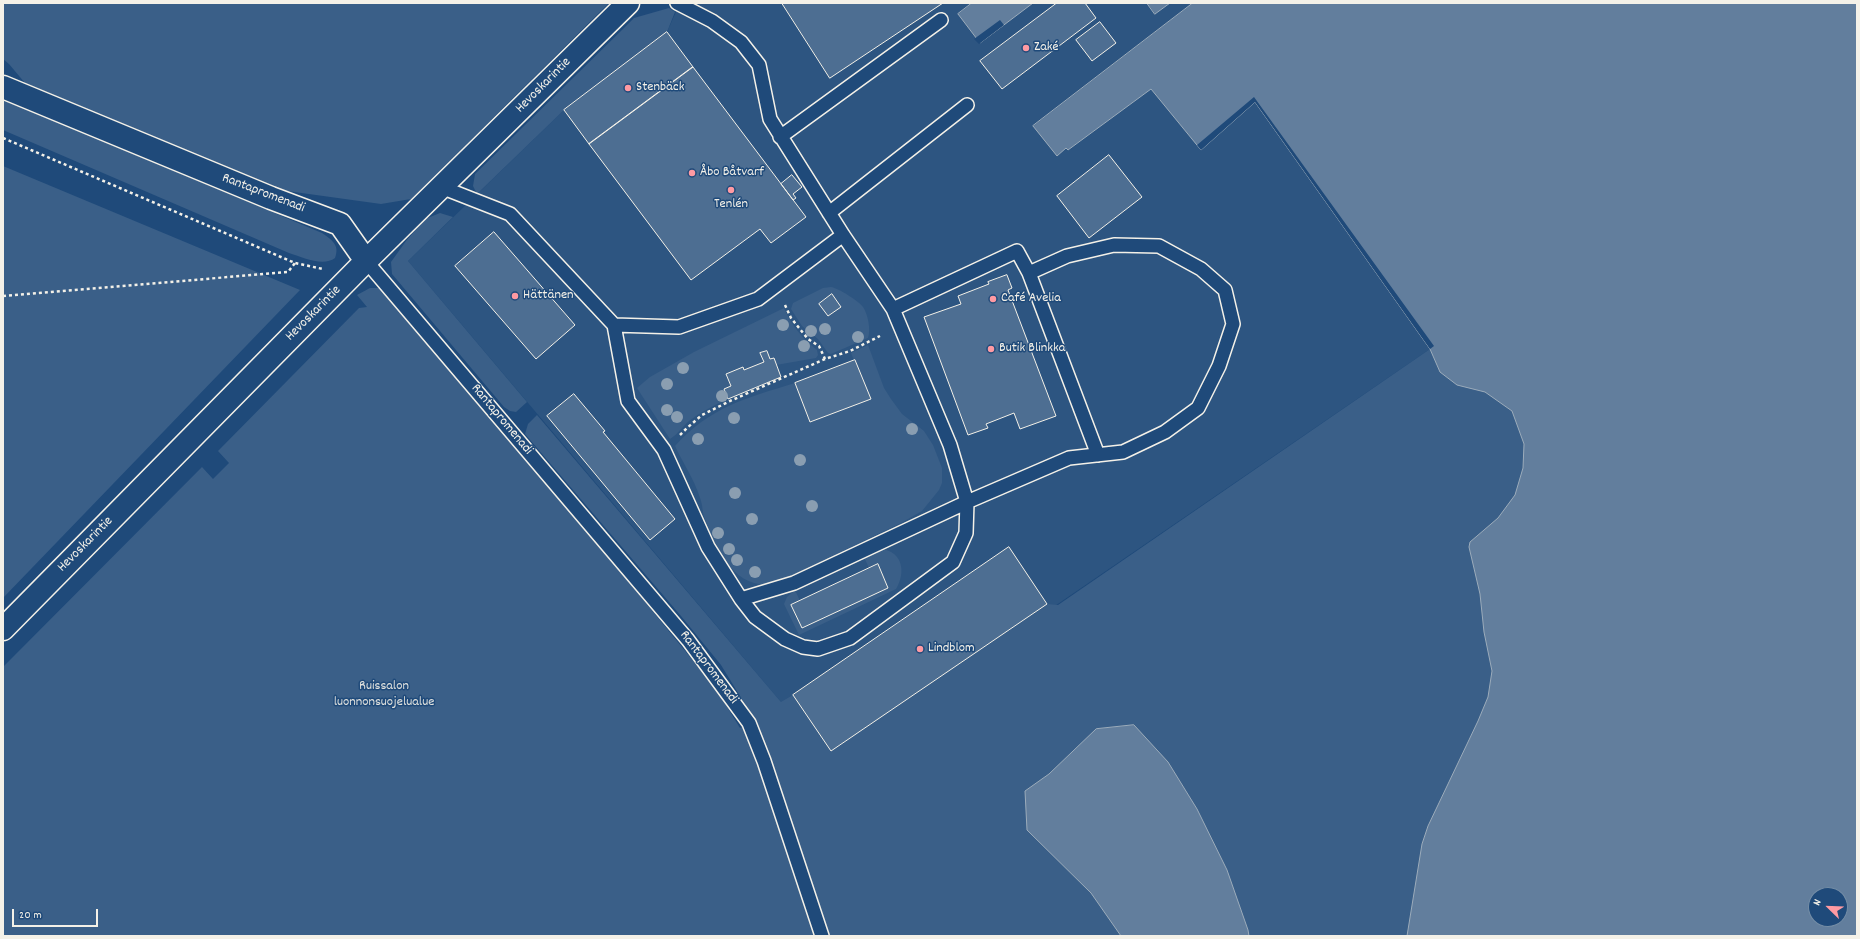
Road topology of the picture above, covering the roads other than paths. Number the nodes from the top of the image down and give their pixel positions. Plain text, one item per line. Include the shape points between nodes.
1 (628, 3) edge
2 (676, 3) edge
3 (941, 20) dead end
4 (3, 87) edge
5 (967, 105) dead end
6 (780, 137) junction
7 (440, 187) junction
8 (829, 213) junction
9 (843, 235) junction
10 (366, 261) junction
11 (1028, 272) junction
12 (892, 309) junction
13 (614, 325) junction
14 (1098, 455) junction
15 (966, 502) junction
16 (741, 599) junction
17 (3, 628) edge
18 (822, 936) edge

1 - 7 street, Hevoskarintie
2 - 6 lane via 712,21 741,42 759,65 770,119
3 - 6 lane
4 - 10 street, Rantapromenadi via 263,195 340,224
5 - 8 lane
6 - 8 lane
7 - 10 street, Hevoskarintie
7 - 13 lane via 510,214
8 - 9 lane
9 - 12 lane
9 - 13 lane via 758,299 679,327
10 - 17 street, Hevoskarintie
10 - 18 lane, Rantapromenadi via 688,640 748,723 764,761
11 - 12 lane via 1017,251
11 - 14 lane
11 - 14 lane via 1067,256 1114,245 1159,246 1202,269 1225,290 1233,324 1219,366 1198,408 1165,432 1123,452
12 - 15 lane via 950,445
13 - 16 lane via 628,401 664,450 708,548
14 - 15 lane via 1069,458
15 - 16 lane via 794,583
15 - 16 lane via 966,533 953,562 850,638 818,649 803,647 785,639 755,617

